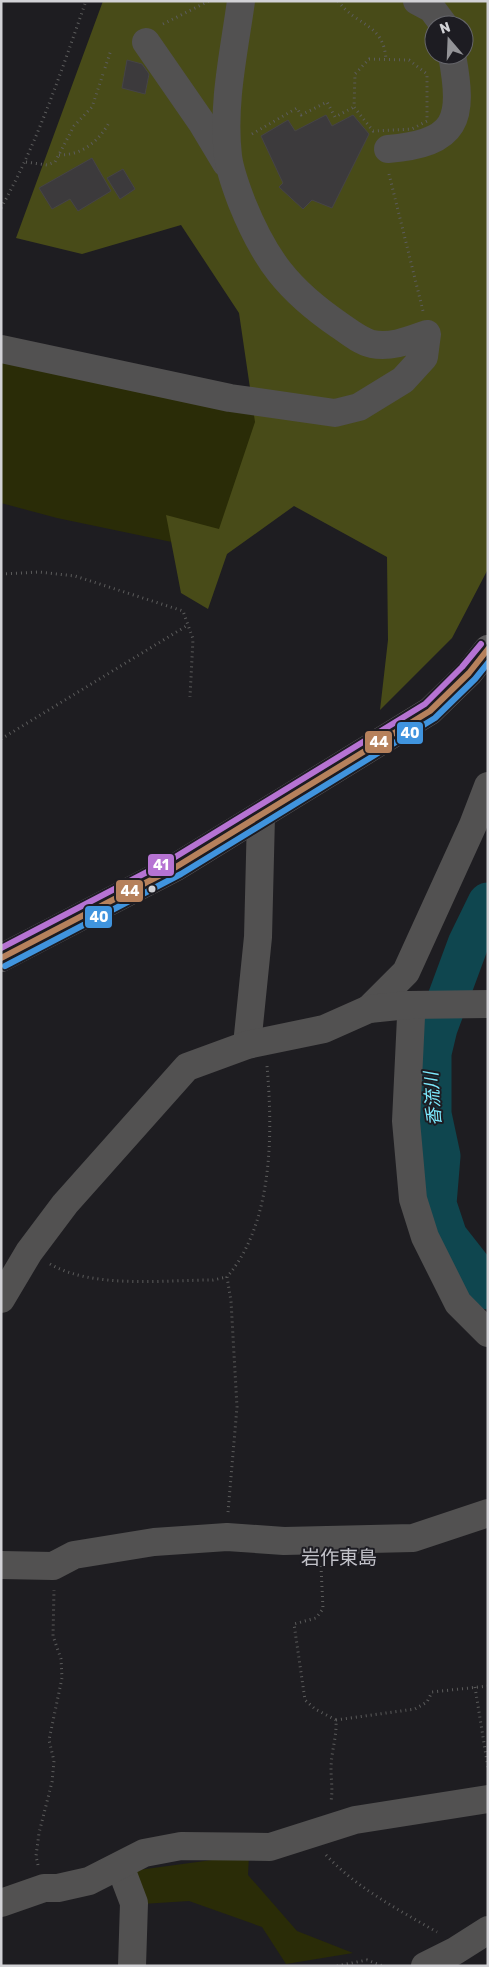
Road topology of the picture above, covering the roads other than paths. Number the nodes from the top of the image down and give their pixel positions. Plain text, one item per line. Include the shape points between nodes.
1 (241, 1) edge
2 (417, 1) edge
3 (436, 15) edge
4 (151, 34) road end
5 (454, 65) edge
6 (387, 140) road end
7 (229, 158) junction
8 (1, 349) edge
9 (488, 649) edge
10 (488, 786) edge
11 (261, 816) junction
12 (1, 958) edge
13 (488, 1004) edge
14 (412, 1005) junction
15 (369, 1009) junction
16 (256, 1044) junction
17 (1, 1299) edge
18 (488, 1333) edge
19 (488, 1513) edge
20 (1, 1565) edge
21 (488, 1799) edge
22 (120, 1866) junction
23 (1, 1903) edge
24 (478, 1937) edge
25 (132, 1966) edge
26 (425, 1966) edge

1 - 7 street via 226,103
2 - 3 street
4 - 7 street via 174,80
5 - 6 street via 457,104 446,130 423,144
7 - 8 street via 252,229 272,264 320,312 371,344 387,346 427,334 424,357 403,380 359,407 336,413 230,398
9 - 11 main road via 469,673 430,710
10 - 15 street via 406,972
11 - 12 main road via 176,867
11 - 16 street
13 - 14 street
14 - 15 street
14 - 18 street via 406,1121 413,1199 425,1237 458,1303
15 - 16 street via 324,1029
16 - 17 street via 187,1067 65,1204 29,1252
19 - 20 street via 413,1538 227,1538 154,1542 74,1555 52,1566
21 - 22 street via 355,1820 270,1847 181,1846 144,1853
22 - 23 street via 89,1881 44,1888
22 - 25 street via 134,1903
24 - 26 street

